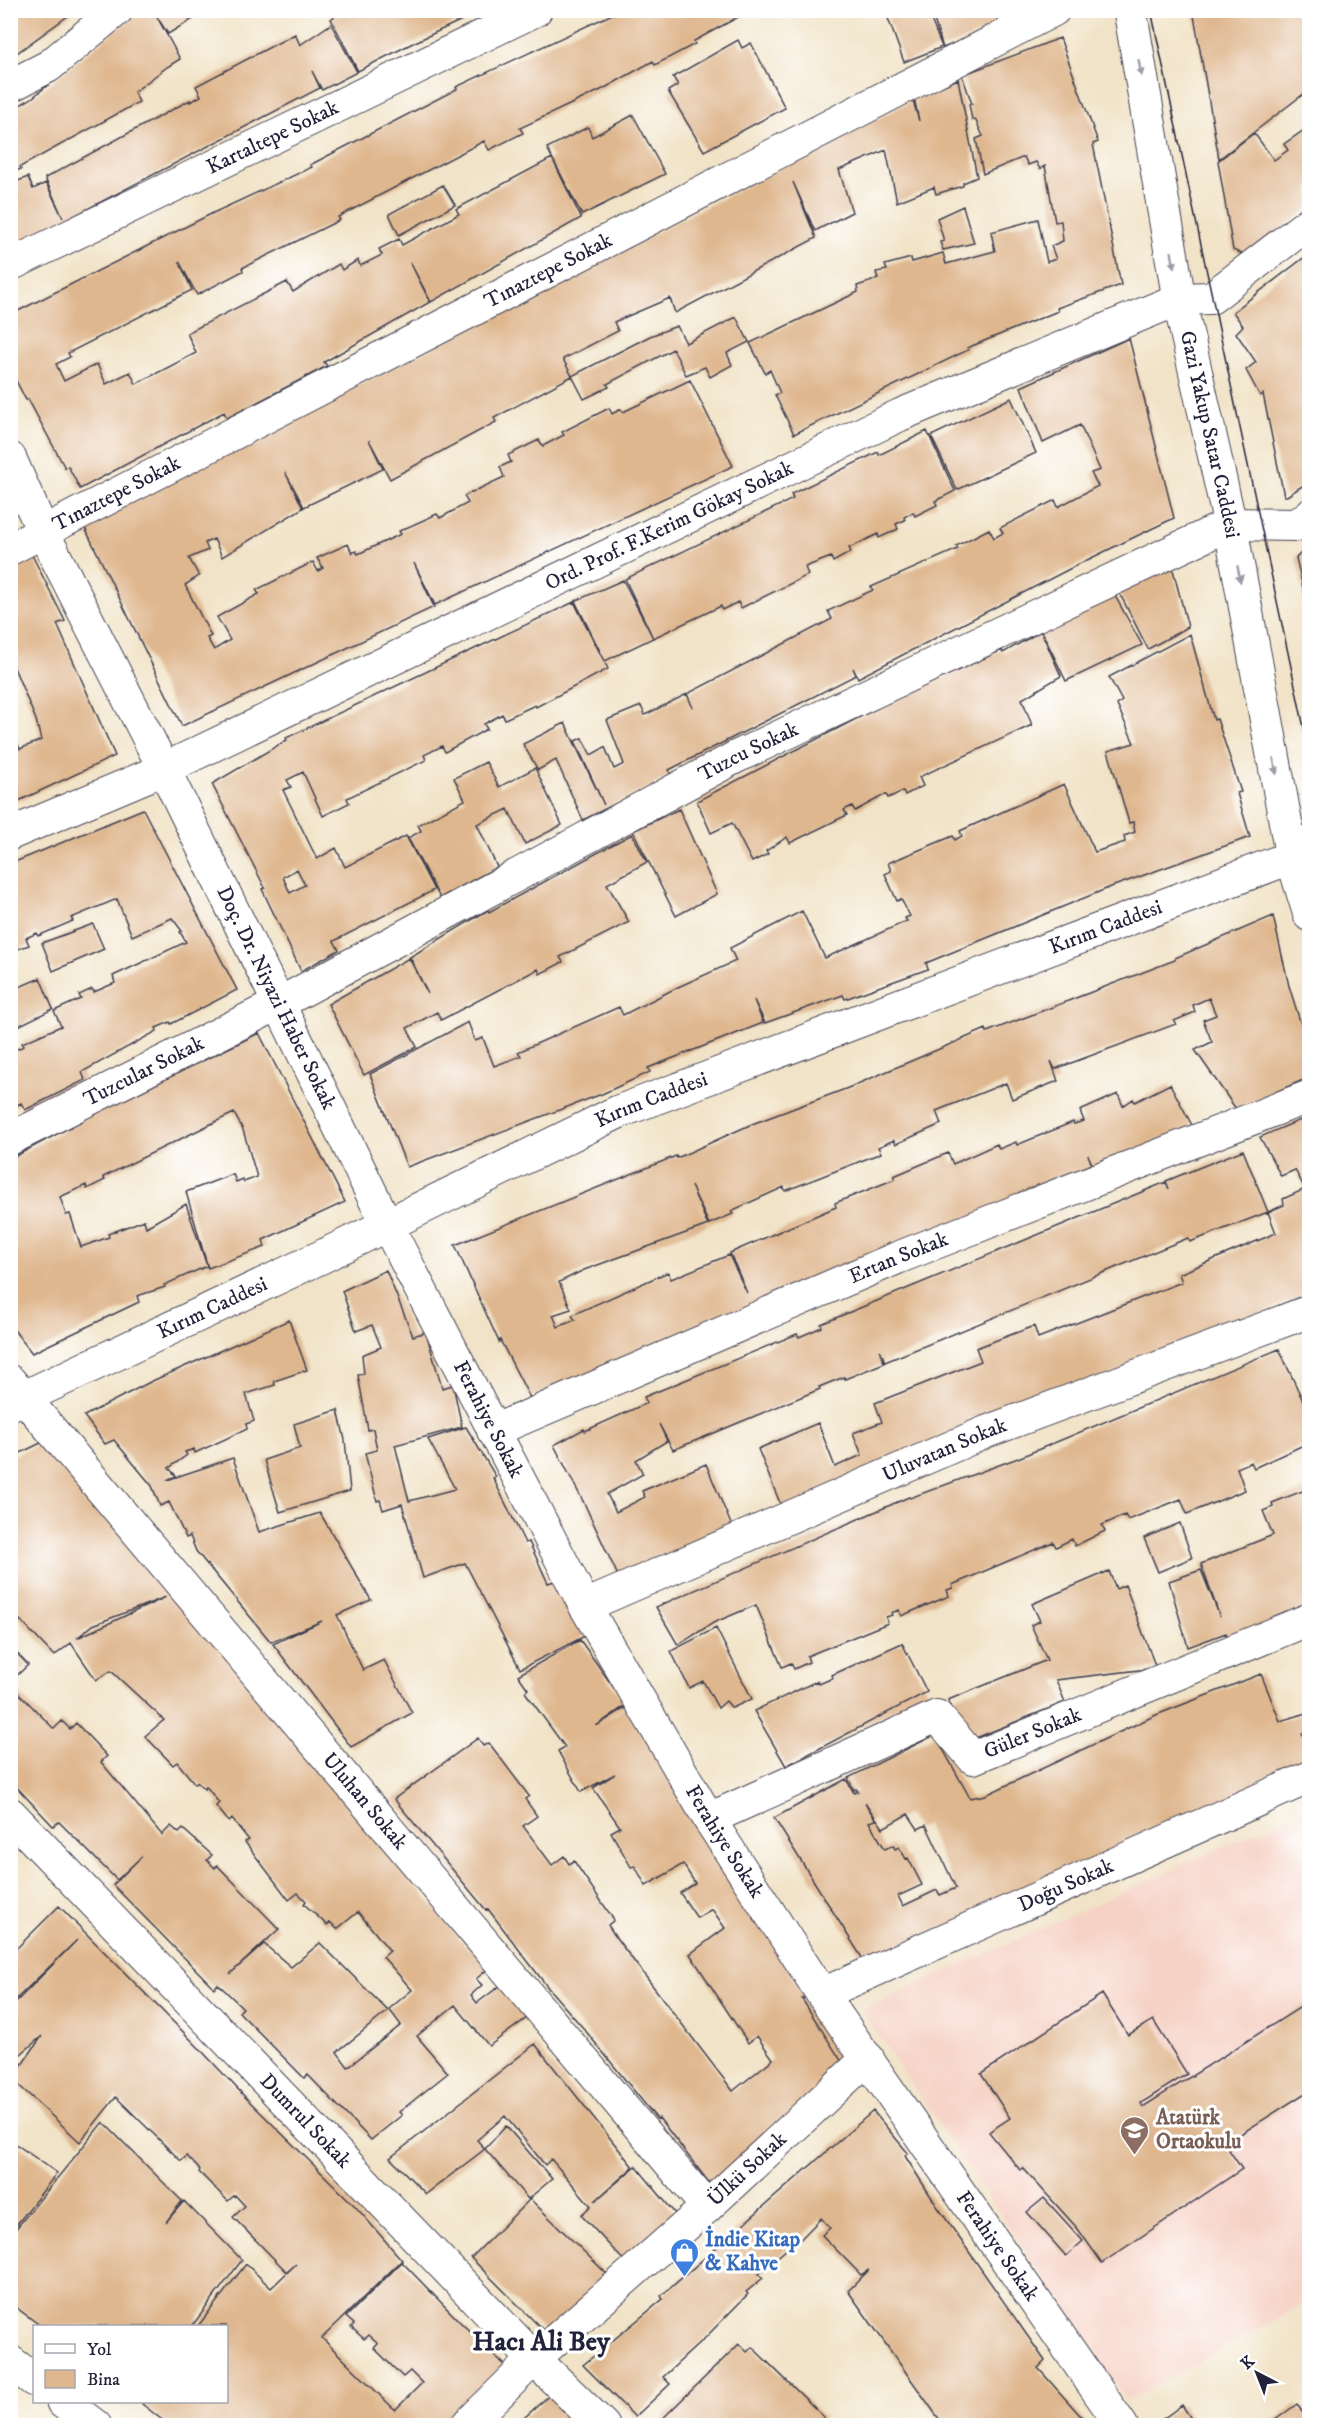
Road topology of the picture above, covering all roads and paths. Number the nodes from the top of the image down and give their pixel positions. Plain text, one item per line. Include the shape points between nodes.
1 (117, 10) edge
2 (536, 10) edge
3 (1054, 10) edge
4 (1130, 10) edge
5 (10, 86) edge
6 (1310, 222) edge
7 (10, 265) edge
8 (1179, 299) junction
9 (10, 458) edge
10 (1310, 515) edge
11 (1230, 524) junction
12 (43, 532) junction
13 (10, 549) edge
14 (164, 769) junction
15 (10, 834) edge
16 (1301, 850) edge
17 (1310, 915) edge
18 (278, 1004) junction
19 (1310, 1096) edge
20 (10, 1139) edge
21 (387, 1225) junction
22 (1310, 1311) edge
23 (15, 1395) edge
24 (493, 1431) junction
25 (585, 1606) junction
26 (1310, 1619) edge
27 (1310, 1777) edge
28 (10, 1814) edge
29 (709, 1819) junction
30 (822, 1994) junction
31 (868, 2058) junction
32 (707, 2207) junction
33 (534, 2359) junction
34 (10, 2362) edge
35 (33, 2379) edge
36 (64, 2403) edge
37 (95, 2426) edge
38 (466, 2426) edge
39 (603, 2426) edge
40 (1122, 2426) edge

1 - 5 street via 49,66
2 - 7 street, Kartaltepe Sokak
3 - 12 street, Tınaztepe Sokak
4 -> 8 main road, Gazi Yakup Satar Caddesi
6 - 8 street via 1211,298
8 - 11 main road, Gazi Yakup Satar Caddesi
8 - 14 street, Ord. Prof. F.Kerim Gökay Sokak via 900,415
9 - 12 street, Doç. Dr. Niyazi Haber Sokak
10 - 11 street via 1296,525
11 -> 16 main road, Gazi Yakup Satar Caddesi
11 - 18 street, Tuzcu Sokak via 736,758
12 - 13 street, Tınaztepe Sokak
12 - 14 street, Doç. Dr. Niyazi Haber Sokak
14 - 15 street, Ord. Prof. F.Kerim Gökay Sokak
14 - 18 street, Doç. Dr. Niyazi Haber Sokak
16 - 17 main road, Gazi Yakup Satar Caddesi
16 - 21 main road, Kırım Caddesi via 618,1112
18 - 20 street, Tuzcular Sokak
18 - 21 street, Doç. Dr. Niyazi Haber Sokak
19 - 24 street, Ertan Sokak via 897,1258
21 - 23 main road, Kırım Caddesi
21 - 24 street, Ferahiye Sokak
22 - 25 street, Uluvatan Sokak via 986,1432
23 - 32 street via 248,1648
24 - 25 street, Ferahiye Sokak
25 - 29 street, Ferahiye Sokak
26 - 29 street, Güler Sokak via 973,1758 937,1716
27 - 30 street, Doğu Sokak
28 - 33 main road, Dumrul Sokak
29 - 30 street, Ferahiye Sokak
30 - 31 street, Ferahiye Sokak
31 - 32 street, Ülkü Sokak
31 - 40 street, Ferahiye Sokak
32 - 33 street, Ülkü Sokak
33 - 38 street, Ülkü Sokak
33 - 39 main road, Dumrul Sokak
34 - 35 main road
36 - 37 main road

